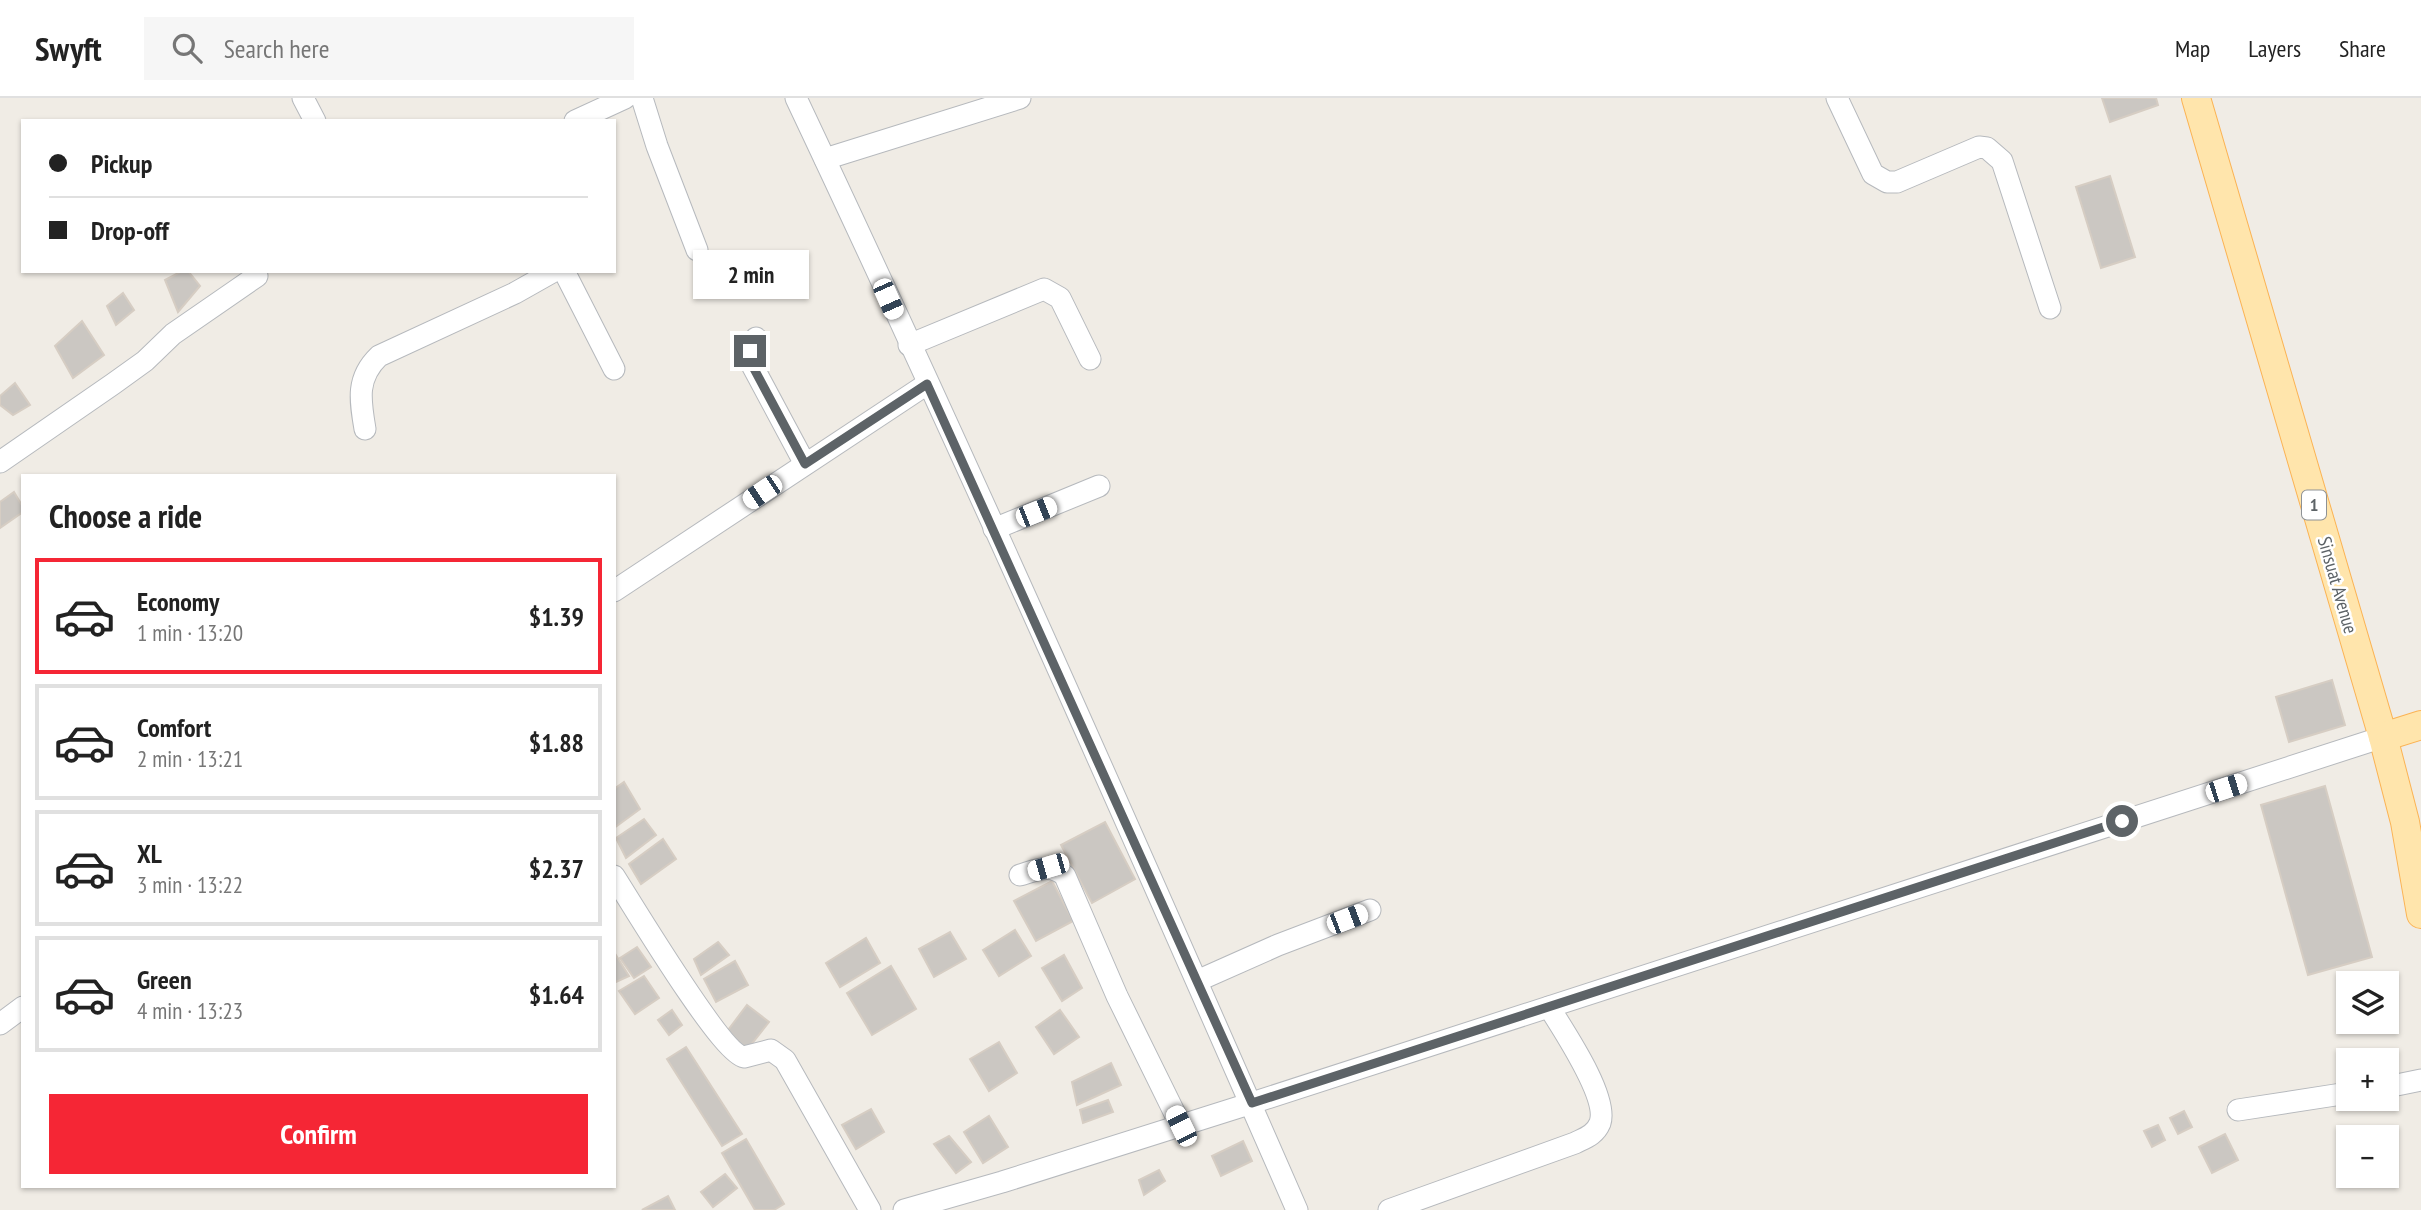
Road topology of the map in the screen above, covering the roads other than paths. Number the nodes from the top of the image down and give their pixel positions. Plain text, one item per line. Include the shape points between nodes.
1 (303, 98) edge
2 (625, 98) edge
3 (642, 98) edge
4 (796, 98) edge
5 (1020, 98) edge
6 (1837, 98) edge
7 (2196, 98) edge
8 (315, 119) edge
9 (579, 119) edge
10 (825, 159) junction
11 (697, 250) dead end
12 (258, 273) edge
13 (550, 273) edge
14 (565, 273) edge
15 (2050, 308) dead end
16 (756, 338) dead end
17 (909, 345) junction
18 (1090, 359) dead end
19 (614, 369) dead end
20 (927, 384) junction
21 (365, 429) dead end
22 (0, 462) edge
23 (805, 464) junction
24 (1099, 486) dead end
25 (994, 529) junction
26 (616, 590) edge
27 (2421, 725) edge
28 (2383, 737) junction
29 (1020, 875) dead end
30 (616, 879) edge
31 (1370, 910) dead end
32 (2421, 914) edge
33 (1197, 981) junction
34 (1549, 1007) junction
35 (21, 1008) edge
36 (0, 1024) edge
37 (2421, 1080) edge
38 (2399, 1085) edge
39 (2336, 1095) edge
40 (1252, 1103) junction
41 (2238, 1110) dead end
42 (1181, 1126) junction
43 (870, 1210) edge
44 (904, 1210) edge
45 (1297, 1210) edge
46 (1389, 1210) edge

1 - 8 street
2 - 9 street
3 - 11 street
4 - 10 street
5 - 10 street
6 - 15 street via 1873,174 1886,181 1897,182 1979,147 1996,154
7 - 28 main road, Sinsuat Avenue / 1
10 - 17 street
12 - 22 street via 124,376
13 - 21 street via 379,356 360,388
14 - 19 street
16 - 23 street via 750,351 752,365
17 - 18 street via 1044,289 1060,298
17 - 20 street
20 - 23 street
20 - 25 street
23 - 26 street
24 - 25 street
25 - 33 street
27 - 28 main road
28 - 32 main road, Sinsuat Avenue / 1
28 - 34 street
29 - 42 street via 1048,867 1065,876
30 - 43 street via 732,1051 744,1057 771,1050 785,1060
31 - 33 street
33 - 40 street
34 - 40 street
34 - 46 street via 1598,1100 1601,1114 1595,1130 1575,1143
35 - 36 street
37 - 38 street
39 - 41 street
40 - 42 street
40 - 45 street
42 - 44 street

